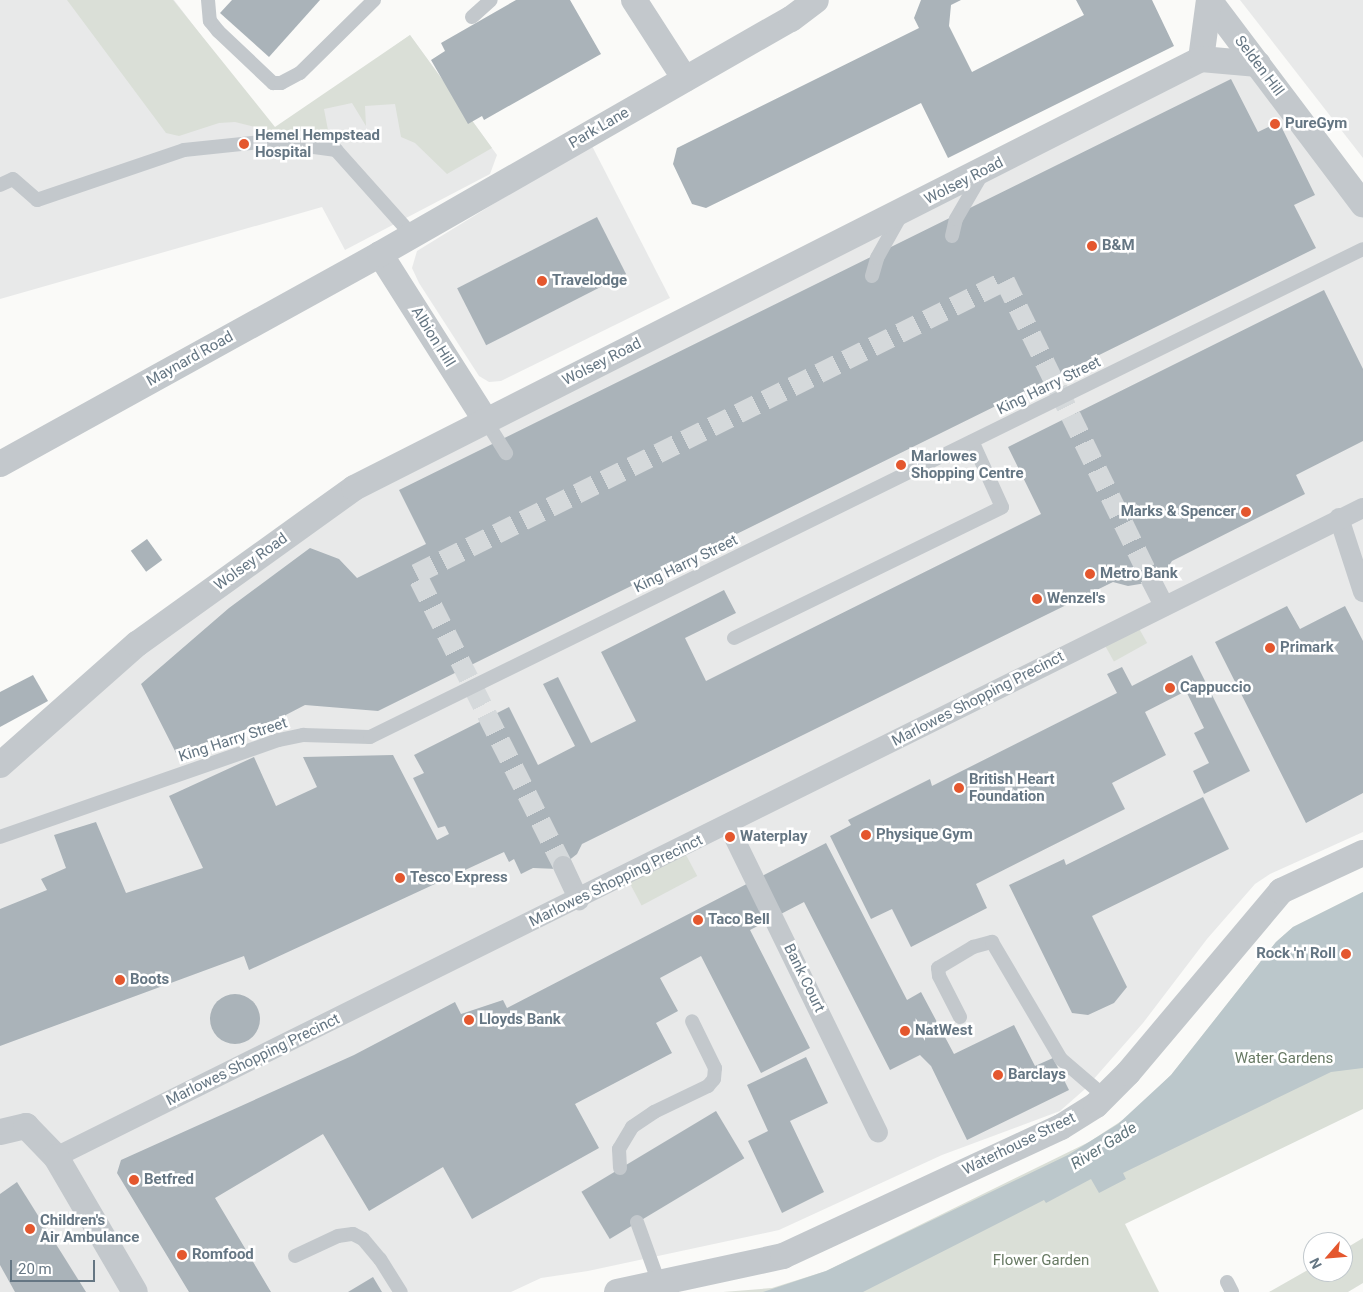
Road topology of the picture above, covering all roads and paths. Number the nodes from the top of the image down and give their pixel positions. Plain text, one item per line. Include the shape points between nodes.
1 (208, 0) edge
2 (374, 0) edge
3 (491, 0) edge
4 (634, 0) edge
5 (816, 0) edge
6 (1209, 0) edge
7 (472, 18) dead end
8 (1201, 59) junction
9 (1258, 64) junction
10 (685, 79) junction
11 (984, 171) junction
12 (0, 185) edge
13 (1363, 204) edge
14 (904, 210) junction
15 (412, 235) junction
16 (952, 236) dead end
17 (1363, 249) edge
18 (380, 254) junction
19 (872, 276) dead end
20 (486, 421) junction
21 (972, 441) junction
22 (506, 453) dead end
23 (0, 464) edge
24 (1363, 508) edge
25 (1339, 518) junction
26 (1152, 582) tunnel mouth
27 (1363, 592) edge
28 (1164, 606) junction
29 (734, 638) dead end
30 (0, 765) edge
31 (728, 825) junction
32 (0, 837) edge
33 (1363, 853) edge
34 (563, 866) tunnel mouth
35 (579, 900) junction
36 (960, 1017) dead end
37 (692, 1021) dead end
38 (1104, 1096) junction
39 (0, 1132) edge
40 (878, 1132) dead end
41 (56, 1158) junction
42 (620, 1168) dead end
43 (637, 1222) dead end
44 (295, 1256) dead end
45 (659, 1283) junction
46 (135, 1292) edge
47 (401, 1292) edge
48 (617, 1292) edge

1 - 2 lane via 210,21 218,31 273,83 281,84 300,73
3 - 7 lane
4 - 10 street
5 - 10 street, Park Lane via 791,19
6 - 8 street, Selden Hill
6 - 9 street, Selden Hill
8 - 9 street
8 - 11 street, Wolsey Road
9 - 13 street, Selden Hill
10 - 15 street, Park Lane
11 - 14 street, Wolsey Road
11 - 16 lane via 956,219
12 - 15 lane via 13,179 37,200 184,150 269,141 336,150
14 - 19 lane via 877,258
14 - 20 street, Wolsey Road
15 - 18 street, Park Lane
17 - 21 lane, King Harry Street
18 - 20 street, Albion Hill
18 - 23 street, Maynard Road
20 - 22 lane
20 - 30 street, Wolsey Road via 354,488 138,644
21 - 29 lane via 1002,507
21 - 32 lane, King Harry Street via 370,737 303,735 279,740
24 - 25 street, Marlowes Shopping Precinct
25 - 27 street
25 - 28 street, Marlowes Shopping Precinct
26 - 28 street
28 - 31 street, Marlowes Shopping Precinct
31 - 35 street, Marlowes Shopping Precinct
31 - 40 street, Bank Court
33 - 38 street, Waterhouse Street via 1281,891 1128,1073
34 - 35 street
35 - 41 street, Marlowes Shopping Precinct
36 - 38 lane via 938,976 938,968 973,947 992,942 1061,1059
37 - 42 lane via 715,1068 714,1079 708,1086 654,1112 632,1128 619,1149
38 - 45 street, Waterhouse Street via 1061,1127 783,1256
39 - 41 street via 26,1126
41 - 46 street
43 - 45 lane
44 - 47 lane via 338,1236 353,1234 363,1239 380,1259
45 - 48 street, Waterhouse Street

